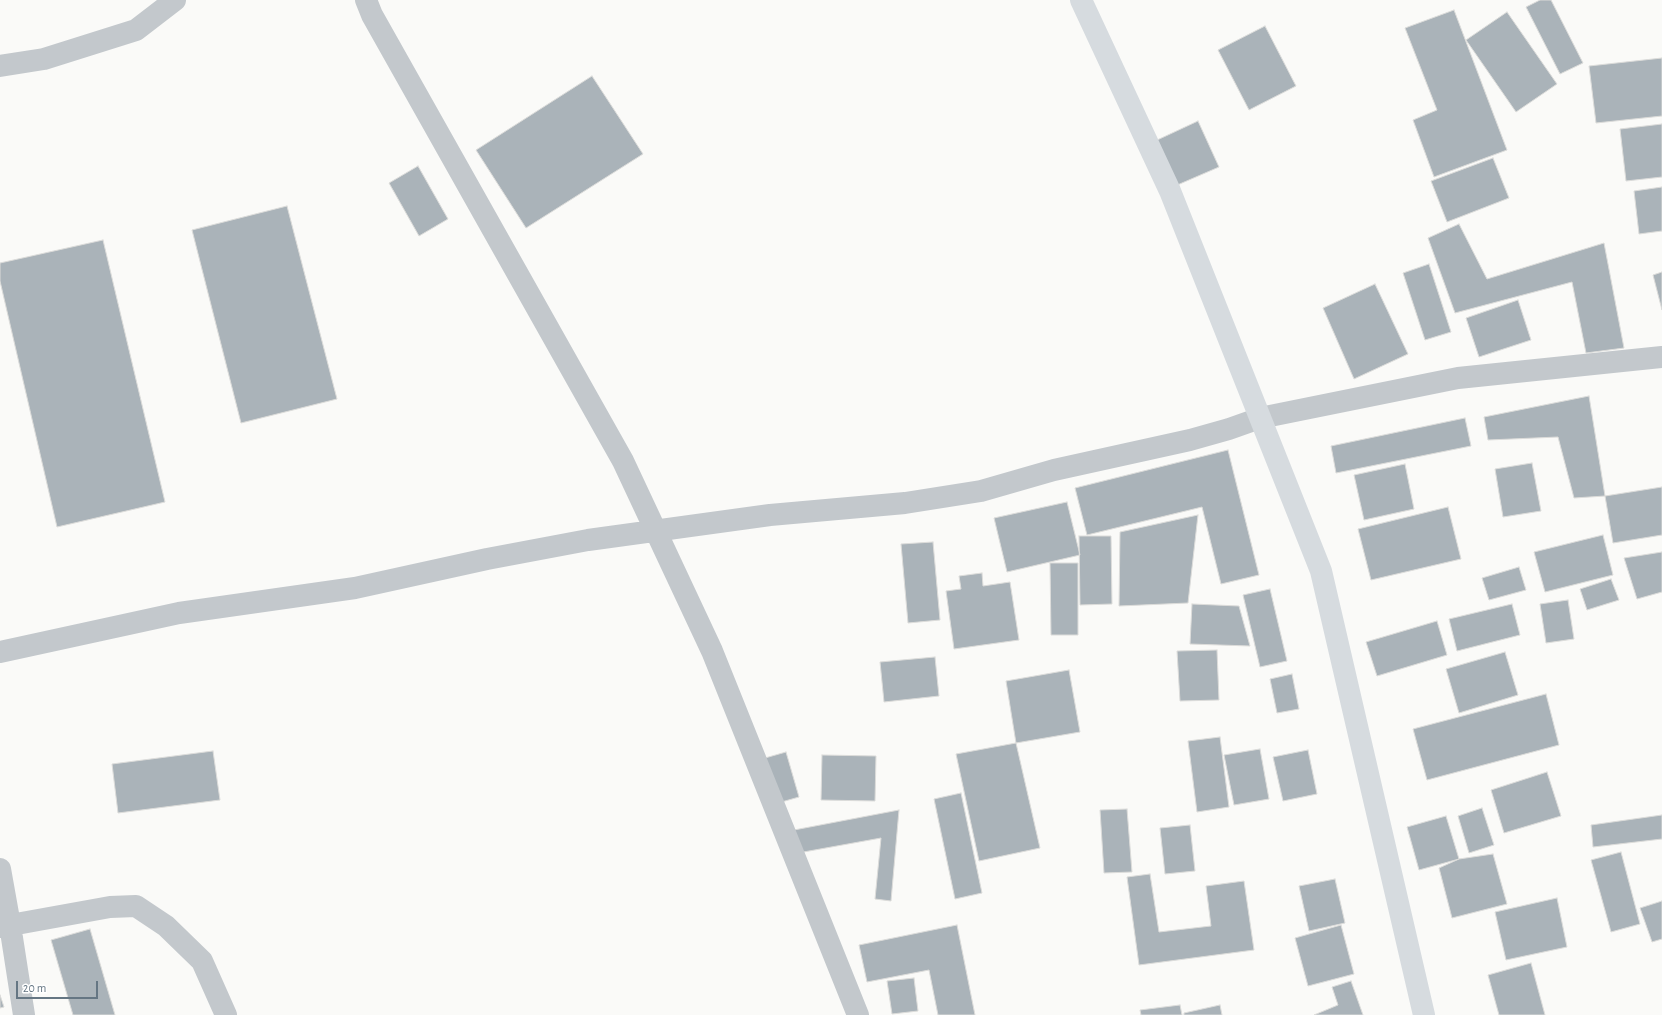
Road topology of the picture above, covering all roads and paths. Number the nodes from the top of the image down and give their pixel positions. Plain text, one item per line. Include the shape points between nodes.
1 (174, 0) edge
2 (366, 0) edge
3 (1081, 0) edge
4 (0, 66) edge
5 (1662, 357) edge
6 (1260, 418) junction
7 (655, 530) junction
8 (0, 652) edge
9 (0, 869) edge
10 (5, 926) edge
11 (24, 1015) edge
12 (226, 1015) edge
13 (858, 1015) edge
14 (1424, 1015) edge

1 - 4 street via 136,30 44,59
2 - 7 street via 372,16 623,461
3 - 6 main road via 1170,190
5 - 6 street via 1458,378
6 - 7 street via 1190,440 1054,470 981,491 905,503 770,515
6 - 14 main road via 1321,571
7 - 8 street via 494,557 355,588 179,614
7 - 13 street via 712,651
9 - 10 street
10 - 11 street
10 - 12 street via 110,907 136,906 166,926 202,961

